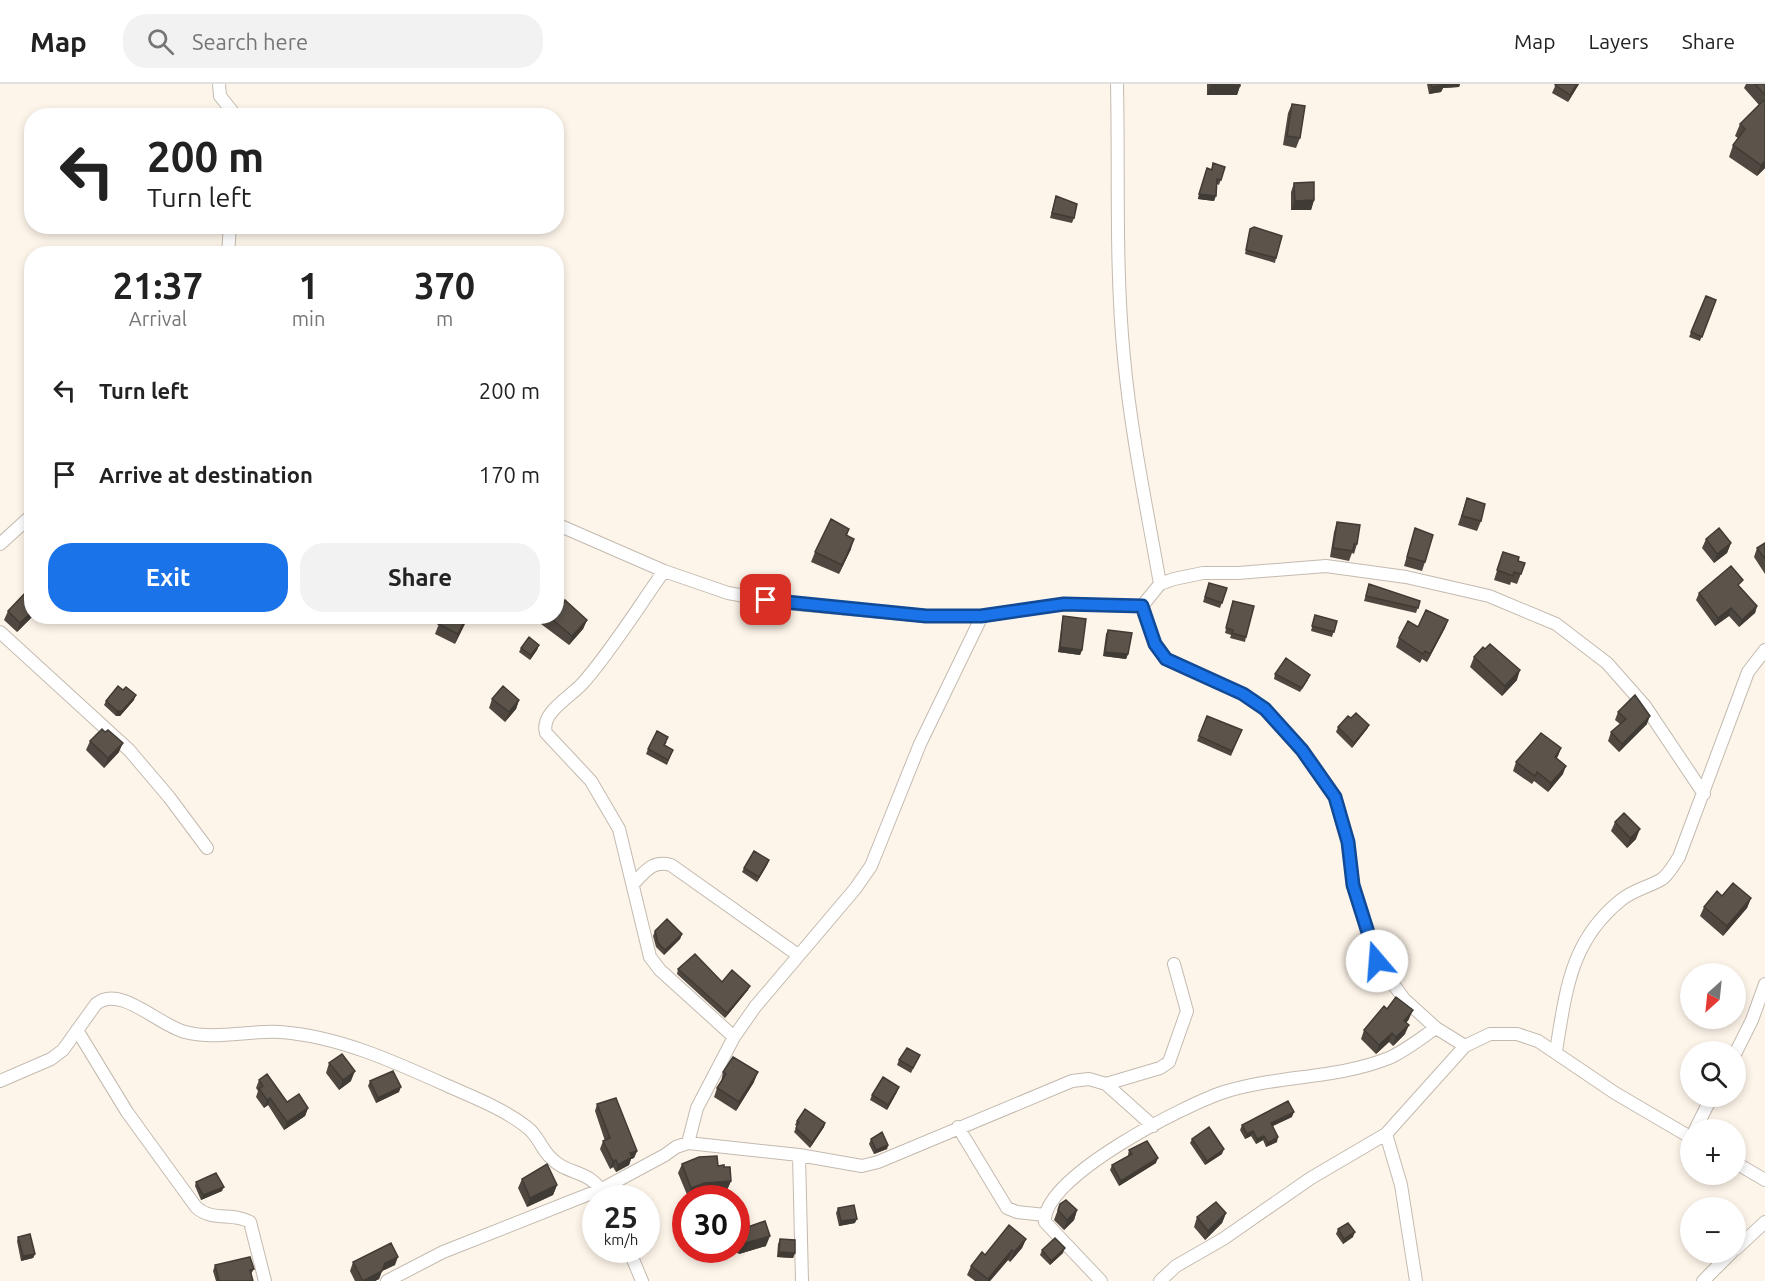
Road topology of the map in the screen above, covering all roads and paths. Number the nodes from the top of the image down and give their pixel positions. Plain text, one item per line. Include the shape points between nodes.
1 (219, 84) edge
2 (1118, 84) edge
3 (230, 108) edge
4 (24, 522) edge
5 (564, 527) edge
6 (0, 544) edge
7 (664, 571) junction
8 (1160, 584) junction
9 (1142, 606) junction
10 (981, 616) junction
11 (0, 632) edge
12 (1765, 650) edge
13 (1704, 794) junction
14 (207, 848) dead end
15 (633, 884) junction
16 (798, 955) junction
17 (1174, 964) dead end
18 (1765, 984) edge
19 (1436, 1028) junction
20 (77, 1030) junction
21 (734, 1036) junction
22 (1742, 1041) edge
23 (1465, 1046) junction
24 (1556, 1051) junction
25 (0, 1081) edge
26 (1106, 1084) junction
27 (1152, 1126) junction
28 (958, 1127) junction
29 (1680, 1131) edge
30 (1386, 1134) junction
31 (688, 1143) junction
32 (799, 1155) junction
33 (1746, 1169) edge
34 (1765, 1180) edge
35 (595, 1185) edge
36 (618, 1185) edge
37 (582, 1202) edge
38 (1045, 1215) junction
39 (1765, 1222) edge
40 (1746, 1240) edge
41 (634, 1263) edge
42 (1721, 1263) edge
43 (265, 1281) edge
44 (387, 1281) edge
45 (642, 1281) edge
46 (802, 1281) edge
47 (1101, 1281) edge
48 (1160, 1281) edge
49 (1416, 1281) edge
50 (1703, 1281) edge

1 - 3 street via 220,96
2 - 8 street via 1118,253 1124,358
4 - 6 street
5 - 7 street
7 - 10 street via 728,593 785,603 926,616
7 - 15 street via 583,683 553,711 544,727 591,781 619,829
8 - 9 street
8 - 13 street via 1203,573 1326,566 1406,577 1489,596 1556,624 1607,663 1645,706
9 - 10 street via 1064,604
9 - 19 street via 1155,644 1166,659 1243,694 1265,709 1302,750 1335,797 1348,842 1353,885 1377,961 1404,999
10 - 16 street via 920,744 871,866
11 - 14 street via 129,750
12 - 13 street via 1748,672
13 - 24 street via 1678,857 1664,878 1623,898 1588,935 1566,988
15 - 16 street via 652,864 671,865
15 - 21 street via 650,957
16 - 21 street
17 - 26 street via 1187,1011 1169,1062
18 - 22 street
19 - 23 street
19 - 27 street via 1391,1057 1345,1070 1223,1093
20 - 25 street via 51,1059
20 - 35 street via 96,1004 115,997 186,1033 280,1032 339,1043 495,1107 530,1130 550,1158 585,1174
20 - 43 street via 127,1112 196,1208 210,1216 241,1217 250,1222
21 - 31 street via 697,1108
23 - 24 street via 1490,1034 1503,1033 1538,1041
23 - 30 street
24 - 29 street via 1615,1093
26 - 27 street
26 - 28 street via 1089,1079 1072,1081
27 - 38 street via 1075,1175 1050,1202
28 - 32 street via 862,1166
28 - 38 street via 1007,1208
30 - 48 street via 1311,1178 1223,1239 1176,1266
30 - 49 street via 1401,1185
31 - 32 street
31 - 36 street via 676,1146
32 - 46 street
33 - 34 street
37 - 44 street via 443,1251
38 - 47 street via 1048,1228
39 - 40 street
41 - 45 street
42 - 50 street

